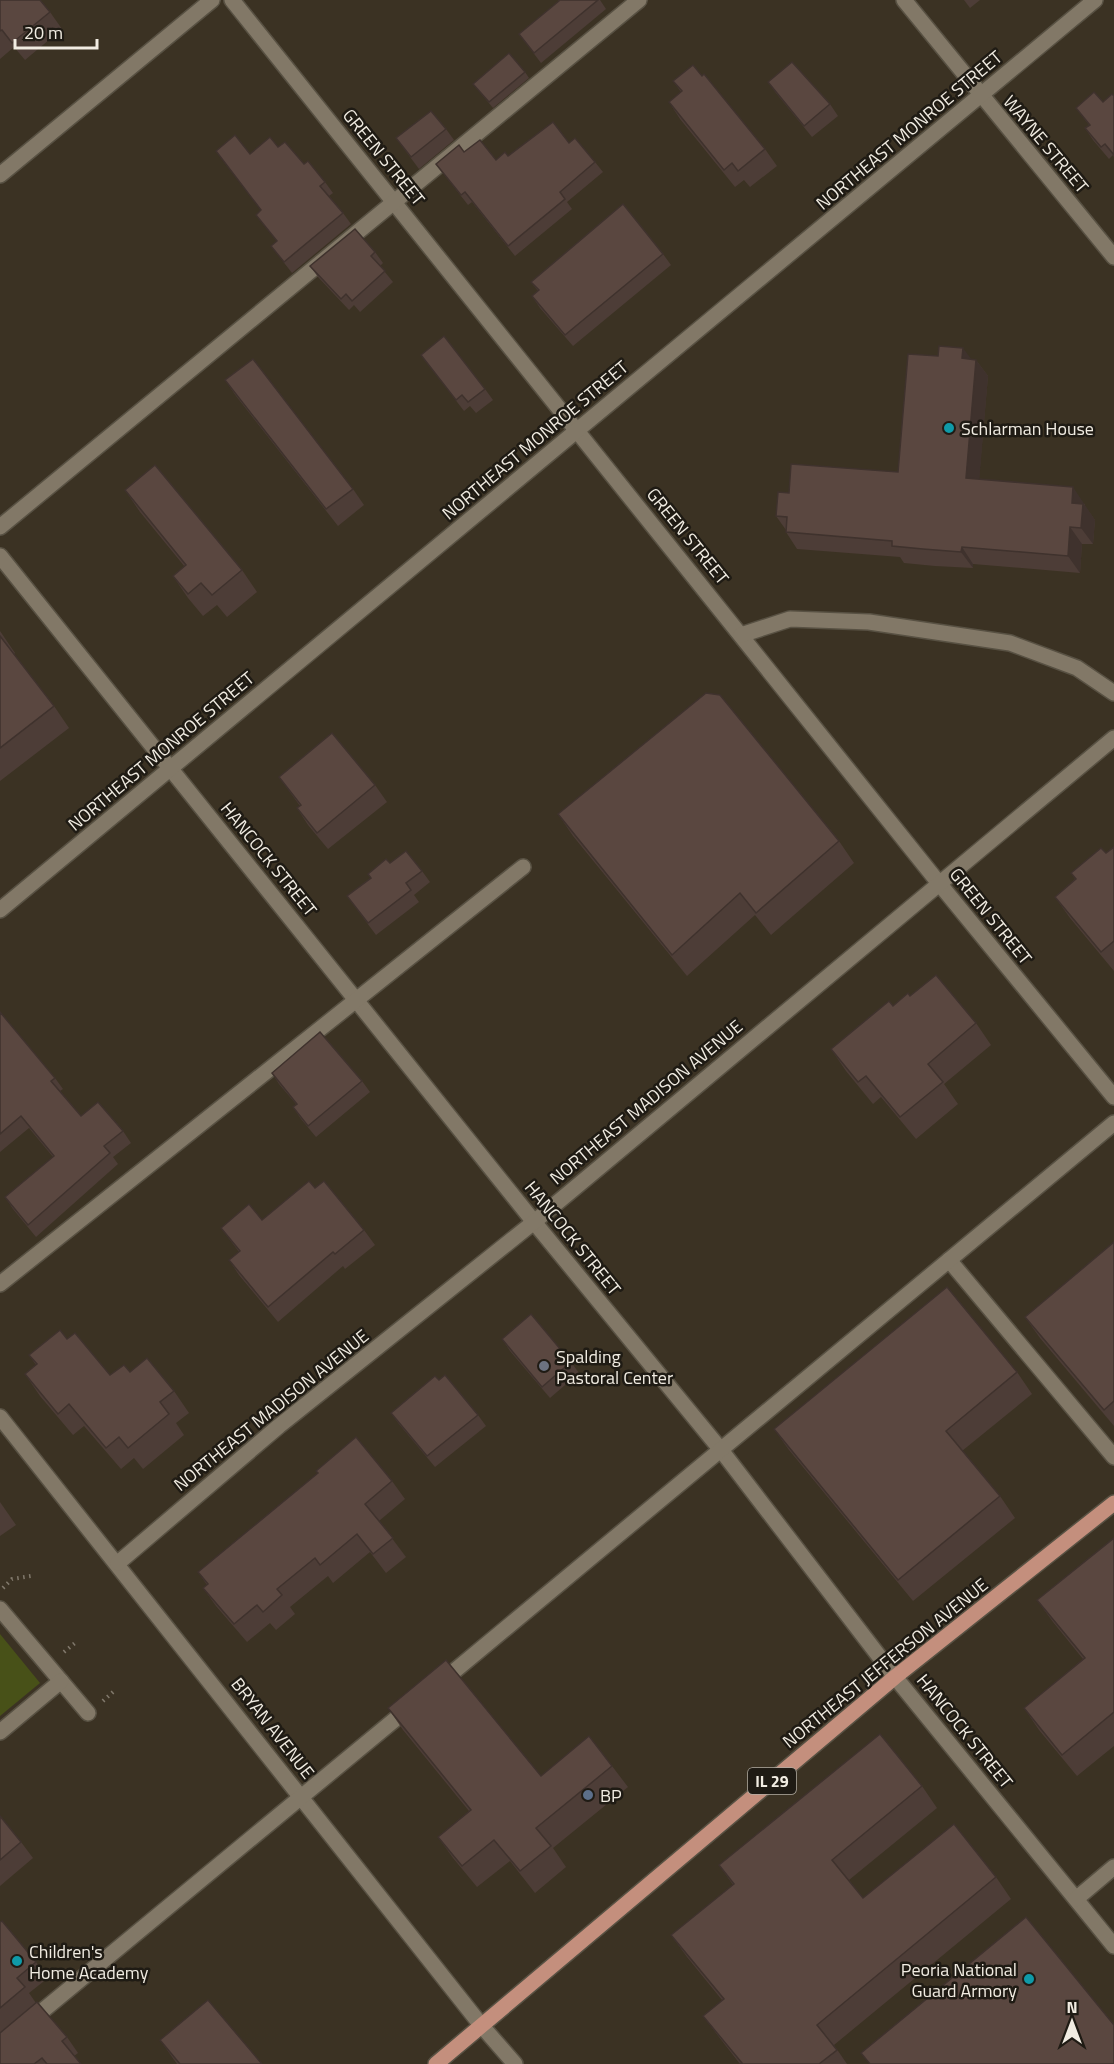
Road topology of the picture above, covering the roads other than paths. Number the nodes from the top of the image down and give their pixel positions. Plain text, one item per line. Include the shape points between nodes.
1 (212, 0) edge
2 (232, 0) edge
3 (639, 0) edge
4 (904, 0) edge
5 (1095, 0) edge
6 (981, 96) junction
7 (0, 175) edge
8 (394, 202) junction
9 (1114, 257) edge
10 (578, 430) junction
11 (0, 527) edge
12 (0, 556) edge
13 (741, 635) junction
14 (1114, 693) edge
15 (1114, 738) edge
16 (171, 769) junction
17 (523, 867) dead end
18 (938, 882) junction
19 (0, 910) edge
20 (356, 1000) junction
21 (1114, 1096) edge
22 (1114, 1123) edge
23 (534, 1222) junction
24 (949, 1260) junction
25 (0, 1284) edge
26 (0, 1417) edge
27 (721, 1450) junction
28 (1114, 1457) edge
29 (1114, 1503) edge
30 (118, 1563) junction
31 (0, 1609) edge
32 (895, 1677) junction
33 (61, 1681) junction
34 (88, 1713) dead end
35 (0, 1732) edge
36 (302, 1797) junction
37 (1114, 1867) edge
38 (1076, 1899) junction
39 (1114, 1946) edge
40 (482, 2025) junction
41 (0, 2046) edge
42 (436, 2064) edge
43 (515, 2064) edge

1 - 7 street
2 - 8 street, GREEN STREET
3 - 8 street
4 - 6 street, WAYNE STREET
5 - 6 street, NORTHEAST MONROE STREET
6 - 9 street, WAYNE STREET
6 - 10 street, NORTHEAST MONROE STREET
8 - 10 street, GREEN STREET
8 - 11 street
10 - 13 street, GREEN STREET
10 - 16 street, NORTHEAST MONROE STREET
12 - 16 street, HANCOCK STREET
13 - 14 street via 790,619 868,621 1010,643 1077,668
13 - 18 street, GREEN STREET
15 - 18 street, NORTHEAST MADISON AVENUE
16 - 19 street, NORTHEAST MONROE STREET
16 - 20 street, HANCOCK STREET
17 - 20 street
18 - 21 street, GREEN STREET
18 - 23 street, NORTHEAST MADISON AVENUE
20 - 23 street, HANCOCK STREET
20 - 25 street
22 - 24 street
23 - 27 street, HANCOCK STREET
23 - 30 street, NORTHEAST MADISON AVENUE via 279,1426
24 - 27 street
24 - 28 street
26 - 30 street, BRYAN AVENUE
27 - 32 street, HANCOCK STREET
27 - 36 street
29 - 32 main road, NORTHEAST JEFFERSON AVENUE / IL 29
30 - 36 street, BRYAN AVENUE
31 - 33 street
32 - 38 street, HANCOCK STREET
32 - 40 main road, NORTHEAST JEFFERSON AVENUE / IL 29
33 - 34 street
33 - 35 street
36 - 40 street, BRYAN AVENUE
36 - 41 street
37 - 38 street
38 - 39 street, HANCOCK STREET
40 - 42 main road, NORTHEAST JEFFERSON AVENUE / IL 29
40 - 43 street, BRYAN AVENUE

